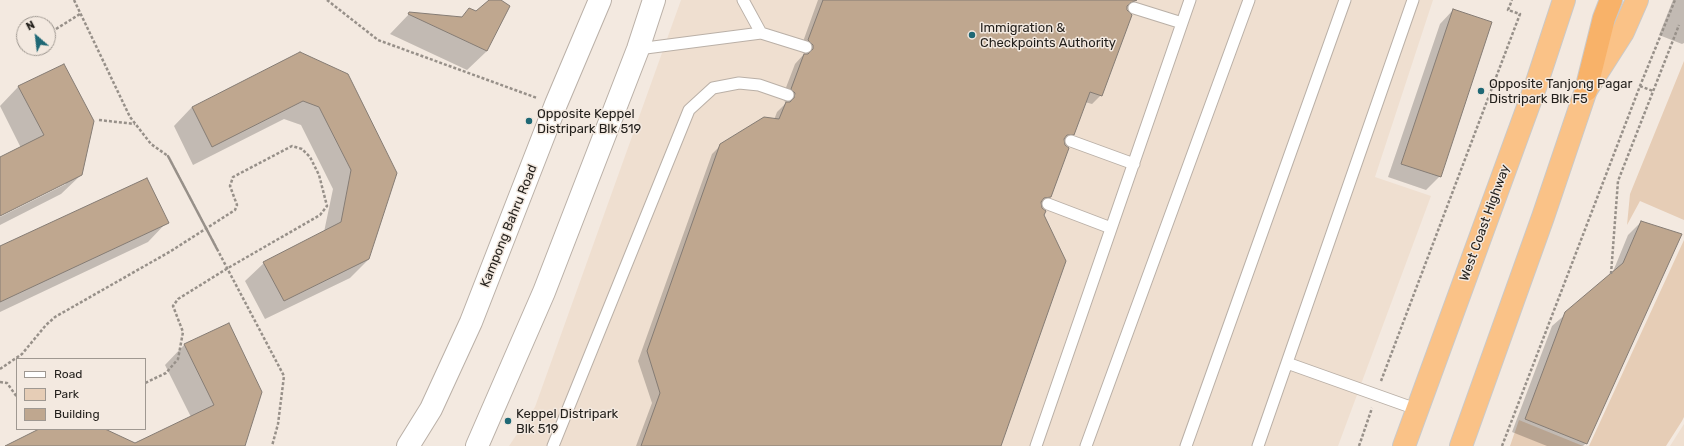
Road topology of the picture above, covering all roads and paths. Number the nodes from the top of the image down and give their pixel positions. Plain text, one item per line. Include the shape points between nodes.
1 (74, 0) edge
2 (327, 0) edge
3 (600, 0) edge
4 (654, 0) edge
5 (743, 0) edge
6 (1190, 0) edge
7 (1249, 0) edge
8 (1346, 0) edge
9 (1413, 0) edge
10 (1512, 0) edge
11 (1564, 0) edge
12 (1610, 0) edge
13 (1637, 0) edge
14 (1675, 0) edge
15 (1134, 8) dead end
16 (80, 14) junction
17 (1182, 23) junction
18 (1679, 25) dead end
19 (56, 29) dead end
20 (761, 33) junction
21 (806, 47) dead end
22 (638, 49) junction
23 (1640, 86) junction
24 (1586, 90) junction
25 (1653, 90) junction
26 (788, 95) dead end
27 (556, 104) junction
28 (99, 120) dead end
29 (135, 124) junction
30 (1072, 140) dead end
31 (168, 156) junction
32 (1134, 164) junction
33 (1048, 204) dead end
34 (1111, 228) junction
35 (207, 230) junction
36 (217, 249) junction
37 (228, 268) junction
38 (1611, 274) dead end
39 (16, 358) edge
40 (16, 358) edge
41 (1287, 363) junction
42 (0, 369) edge
43 (0, 382) edge
44 (146, 383) edge
45 (16, 396) edge
46 (1376, 396) junction
47 (1416, 409) junction
48 (272, 446) edge
49 (408, 446) edge
50 (477, 446) edge
51 (554, 446) edge
52 (1036, 446) edge
53 (1086, 446) edge
54 (1186, 446) edge
55 (1258, 446) edge
56 (1360, 446) edge
57 (1400, 446) edge
58 (1404, 446) edge
59 (1461, 446) edge
60 (1502, 446) edge

1 - 16 path
2 - 27 path via 378,40
3 - 27 main road, Kampong Bahru Road
4 - 22 main road
5 - 20 lane
6 - 17 lane
7 - 53 lane
8 - 54 lane
9 - 41 lane
10 - 46 path via 1508,10 1520,14
11 - 47 highway, West Coast Highway via 1536,85
12 - 24 highway
13 - 24 highway via 1623,32
14 - 23 path
15 - 17 lane
16 - 19 path
16 - 29 path
17 - 32 lane
18 - 25 path
20 - 21 lane
20 - 22 lane
22 - 50 main road via 544,292
23 - 25 path
23 - 60 path
24 - 59 highway
25 - 38 path via 1618,181
26 - 51 lane via 759,84 739,83 713,88 689,110
27 - 49 main road, Kampong Bahru Road via 472,322 431,410
28 - 29 path
29 - 31 path via 150,144
30 - 32 lane
31 - 35 path
31 - 36 path
32 - 34 lane
33 - 34 lane
34 - 52 lane
35 - 36 path
35 - 37 path via 235,210 237,205 230,186 233,177 292,146 302,149 310,158 319,175 327,206 320,215
35 - 40 path via 55,317
36 - 37 path
37 - 44 path via 178,299 173,306 183,332 178,359 166,373
37 - 48 path via 284,376 278,424
39 - 42 path
41 - 46 lane
41 - 55 lane
43 - 45 path via 7,383
46 - 47 lane
46 - 56 path
47 - 57 highway
47 - 58 highway, West Coast Highway

